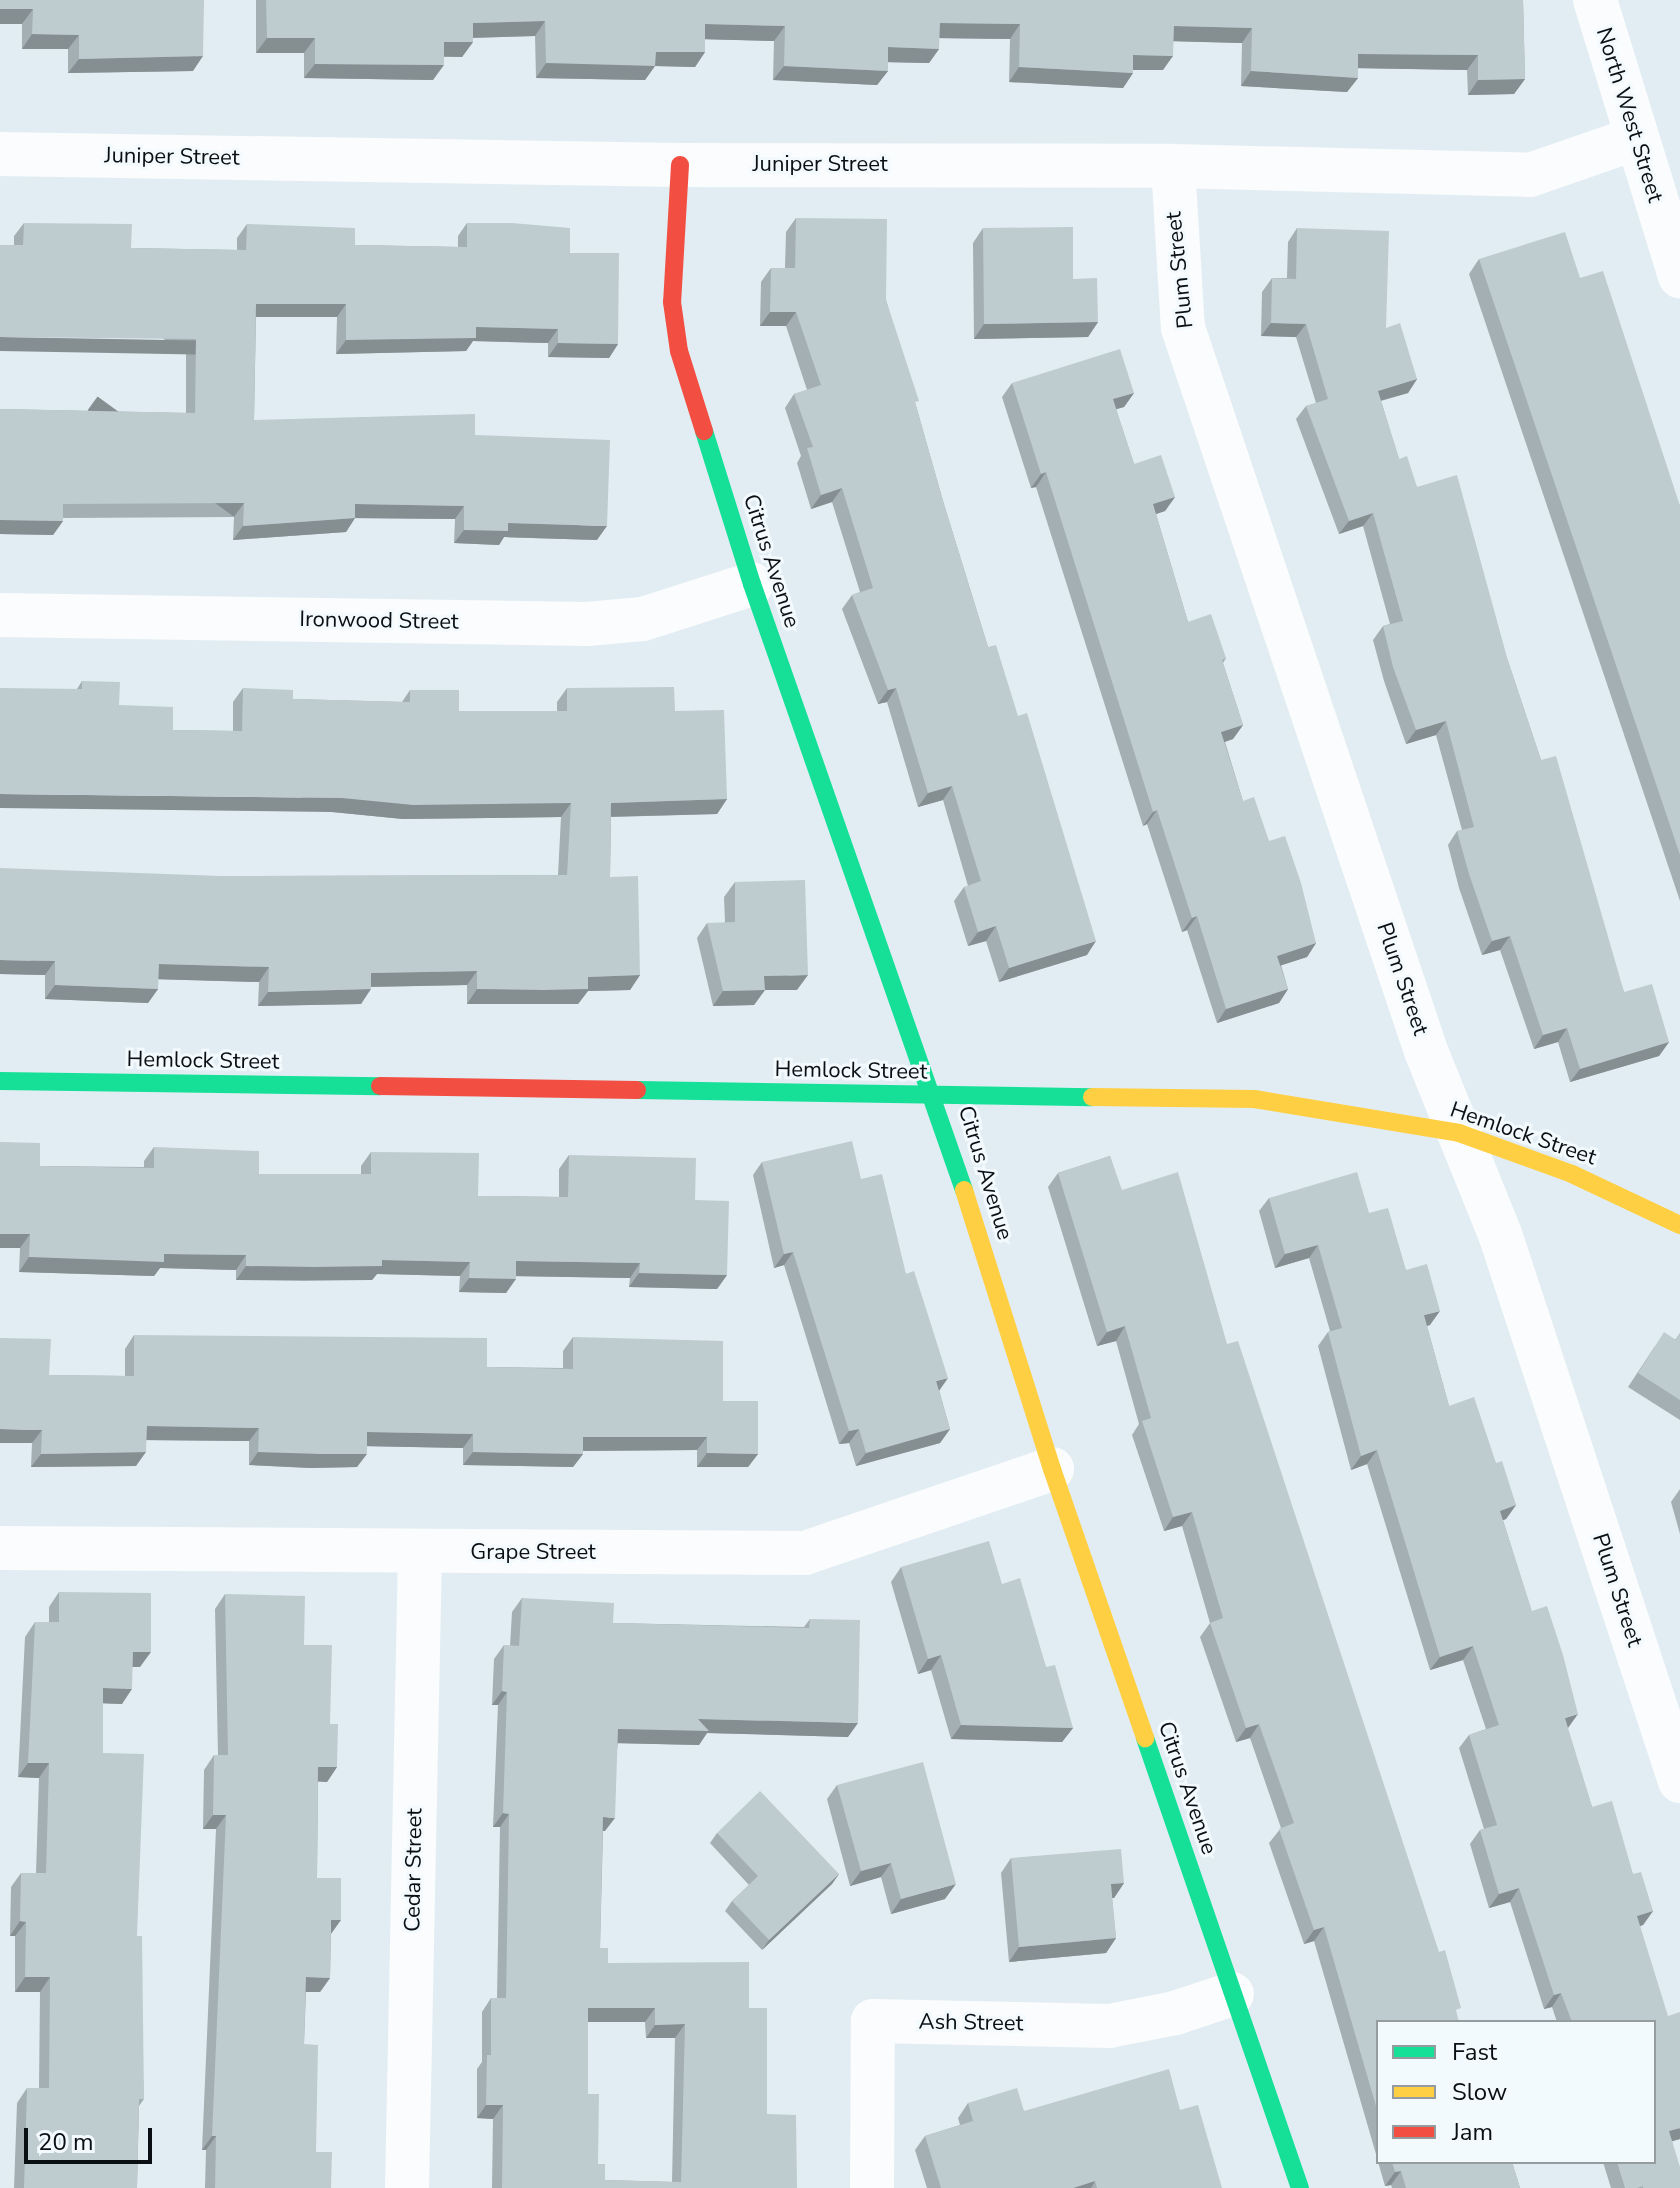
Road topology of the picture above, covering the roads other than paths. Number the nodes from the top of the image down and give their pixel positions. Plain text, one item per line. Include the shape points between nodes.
1 (1595, 0) edge
2 (1634, 139) junction
3 (0, 154) edge
4 (680, 165) junction
5 (1173, 166) junction
6 (1680, 276) edge
7 (752, 584) junction
8 (0, 615) edge
9 (0, 1081) edge
10 (935, 1096) junction
11 (1459, 1133) junction
12 (1680, 1225) edge
13 (1052, 1469) junction
14 (0, 1548) edge
15 (420, 1552) junction
16 (1680, 1781) edge
17 (1232, 1994) junction
18 (407, 2188) edge
19 (872, 2188) edge
20 (1300, 2188) edge

1 - 2 street, North West Street
2 - 5 street, Juniper Street via 1530,175
2 - 6 street, North West Street
3 - 4 street, Juniper Street
4 - 5 street, Juniper Street
4 - 7 street, Citrus Avenue via 672,302 679,351
5 - 11 street, Plum Street via 1183,328 1426,1051
7 - 8 street, Ironwood Street via 643,619 587,624
7 - 10 street, Citrus Avenue
9 - 10 street, Hemlock Street
10 - 11 street, Hemlock Street via 1254,1099
10 - 13 street, Citrus Avenue
11 - 12 street, Hemlock Street via 1572,1174
11 - 16 street, Plum Street via 1500,1234
13 - 15 street, Grape Street via 805,1553
13 - 17 street, Citrus Avenue
14 - 15 street, Grape Street
15 - 18 street, Cedar Street
17 - 19 street, Ash Street via 1175,2013 1109,2026 873,2021
17 - 20 street, Citrus Avenue

